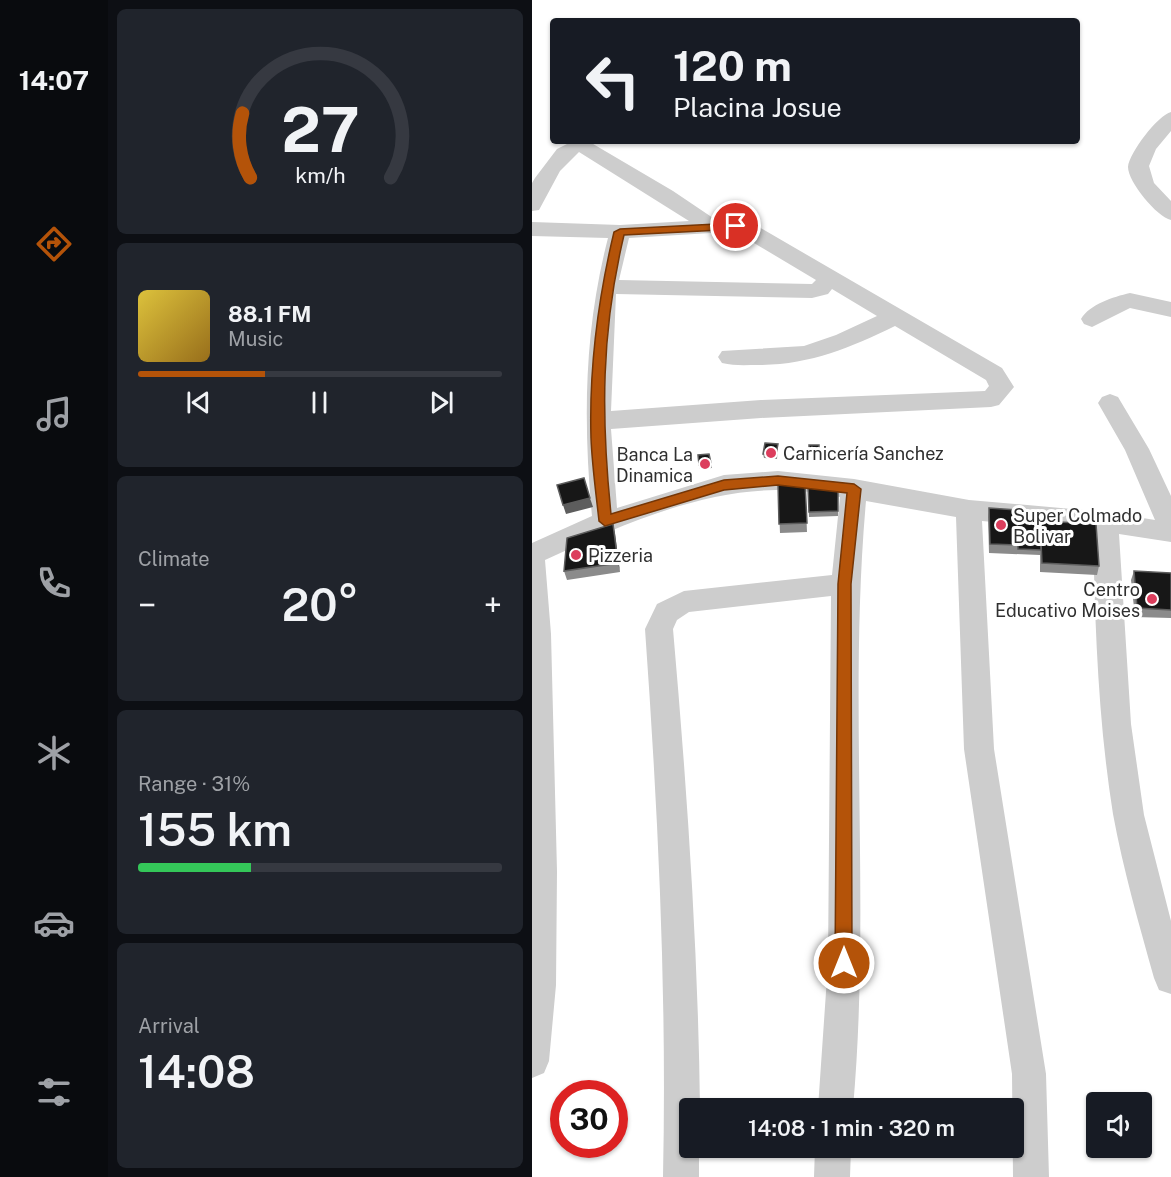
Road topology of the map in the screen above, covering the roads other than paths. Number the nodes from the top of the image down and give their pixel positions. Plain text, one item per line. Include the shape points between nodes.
1 (1171, 118) edge
2 (532, 205) edge
3 (1171, 214) edge
4 (711, 226) junction
5 (532, 229) edge
6 (620, 232) junction
7 (830, 278) junction
8 (606, 287) junction
9 (1171, 310) edge
10 (894, 317) junction
11 (1092, 319) dead end
12 (730, 357) dead end
13 (1110, 403) dead end
14 (597, 421) junction
15 (854, 489) junction
16 (969, 510) junction
17 (605, 521) junction
18 (1106, 522) junction
19 (1171, 526) edge
20 (1171, 532) edge
21 (532, 554) edge
22 (532, 561) edge
23 (845, 584) junction
24 (1171, 978) edge
25 (532, 1061) edge
26 (837, 1098) edge
27 (833, 1158) edge
28 (681, 1177) edge
29 (832, 1177) edge
30 (1031, 1177) edge

1 - 3 street via 1137,165 1139,176
2 - 4 street via 557,162 581,145
4 - 6 street
4 - 7 street via 744,228
5 - 6 street
6 - 8 street
7 - 8 street via 820,289 812,291
7 - 10 street
8 - 14 street
9 - 11 street via 1131,298
10 - 12 street via 815,351 791,356
10 - 14 street via 994,374 1002,387 991,399 969,401 761,409
13 - 19 street via 1137,449
14 - 17 street
15 - 16 street
15 - 17 street via 778,480 724,485
15 - 23 street
16 - 18 street
16 - 30 street via 979,749 1029,1074
17 - 21 street
18 - 20 street
18 - 24 street via 1109,643 1125,793
22 - 25 street via 538,611 541,825 539,1005
23 - 26 street via 844,963
23 - 28 street via 684,602 667,612 659,629 677,928
27 - 29 street

